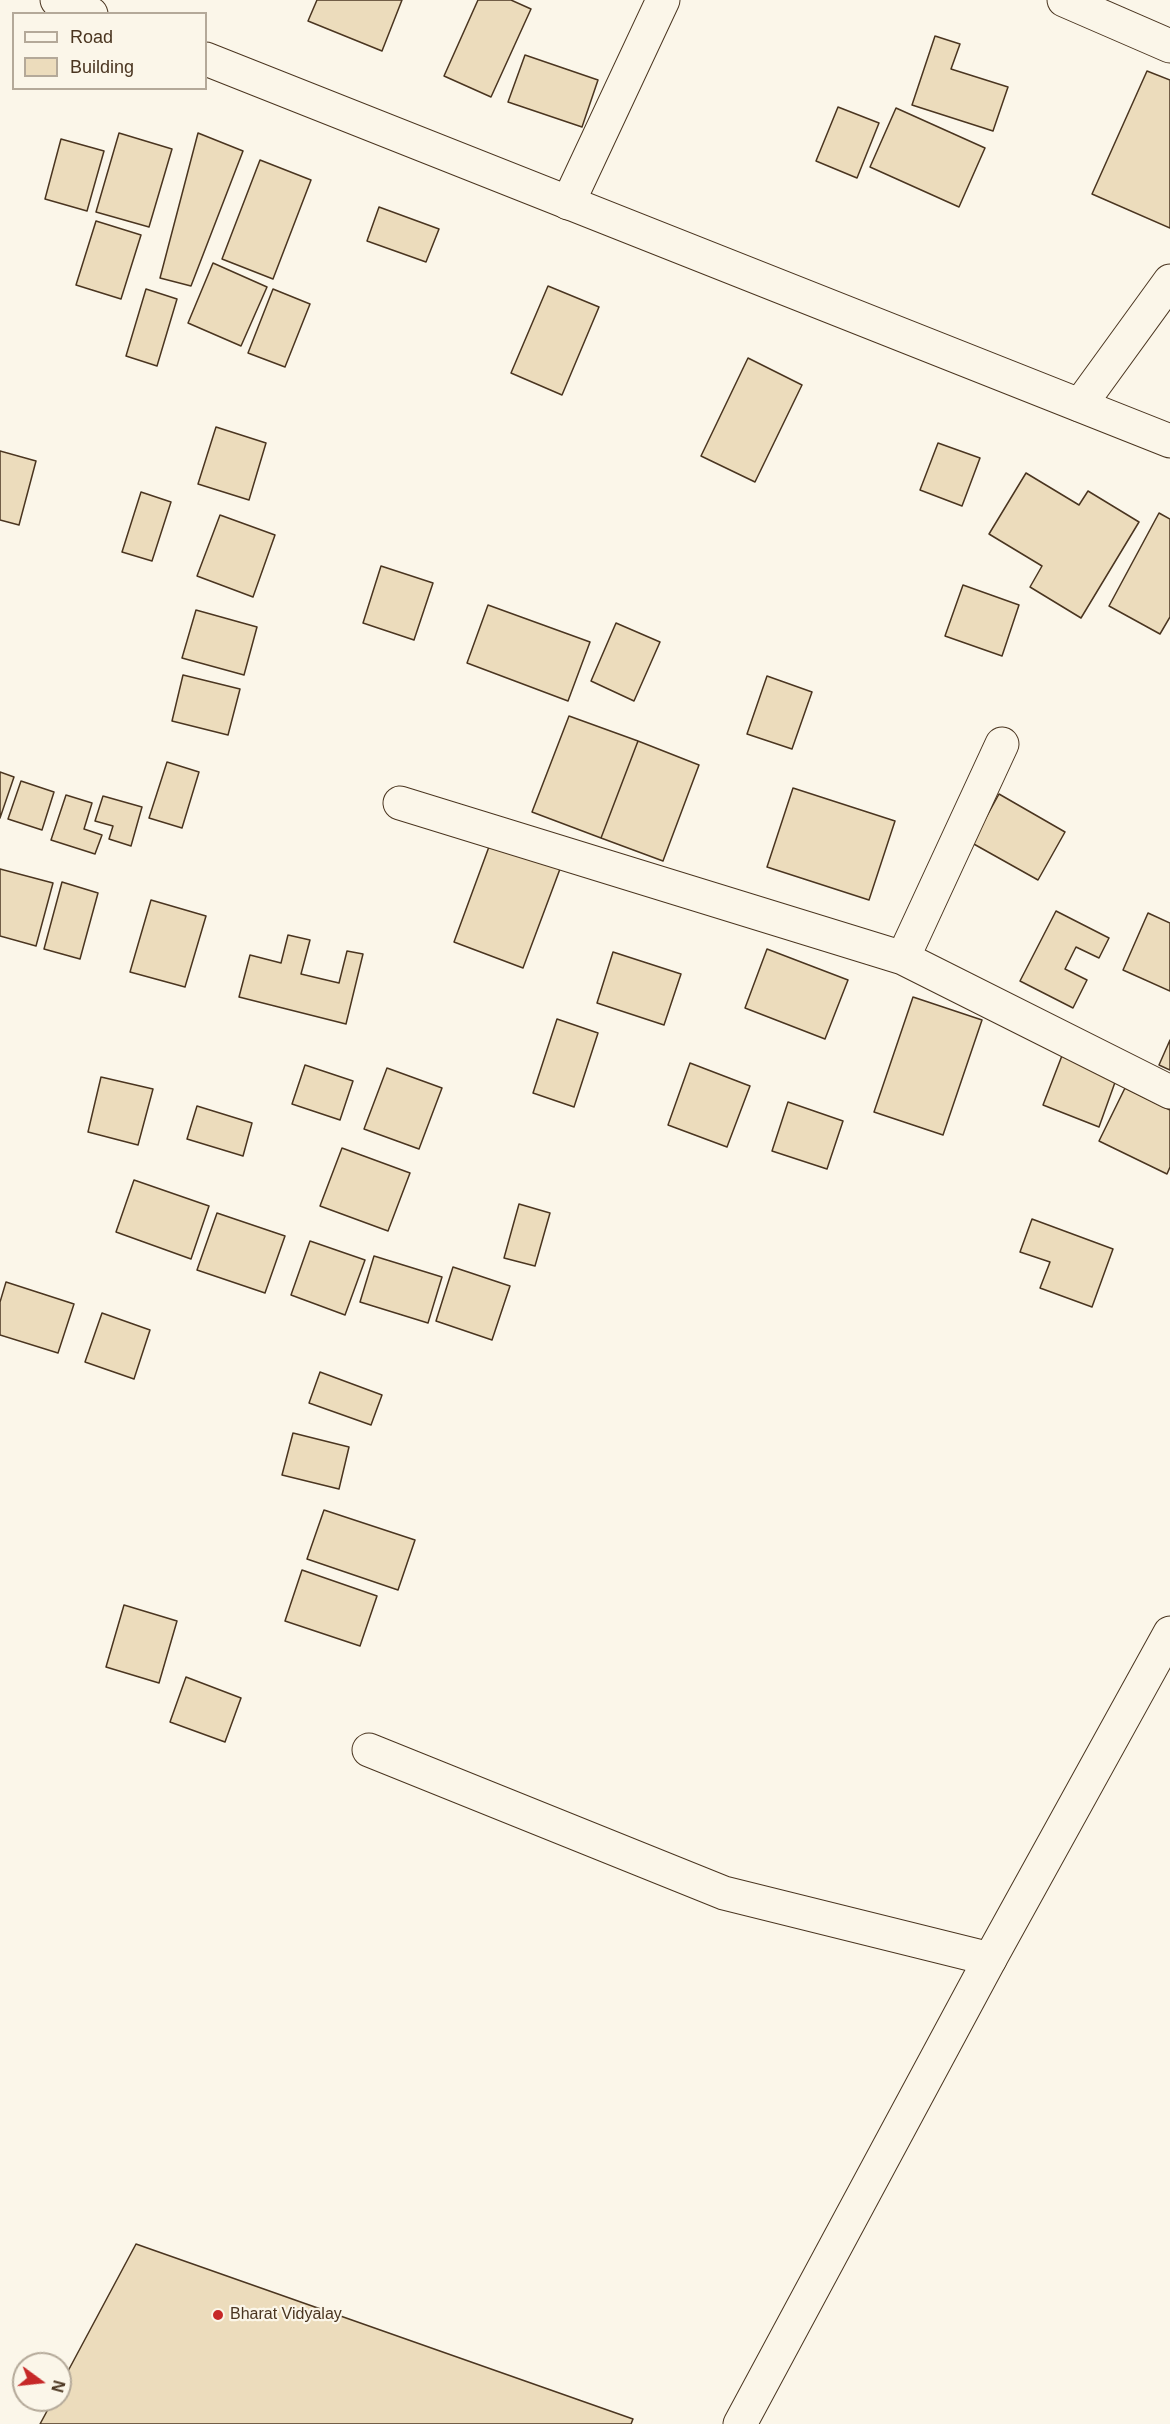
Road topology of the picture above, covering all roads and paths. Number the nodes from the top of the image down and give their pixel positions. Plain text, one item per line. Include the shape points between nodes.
1 (57, 0) edge
2 (663, 0) edge
3 (1064, 0) edge
4 (86, 12) edge
5 (1170, 46) edge
6 (207, 59) edge
7 (568, 203) junction
8 (1170, 281) edge
9 (1080, 405) junction
10 (1170, 441) edge
11 (1002, 744) dead end
12 (400, 803) dead end
13 (903, 958) junction
14 (1170, 1092) edge
15 (1170, 1633) edge
16 (369, 1750) dead end
17 (990, 1959) junction
18 (740, 2424) edge

1 - 4 street
2 - 7 street
3 - 5 street
6 - 7 street
7 - 9 street
8 - 9 street
9 - 10 street
11 - 13 street
12 - 13 street
13 - 14 street
15 - 17 street
16 - 17 street via 724,1893
17 - 18 street

